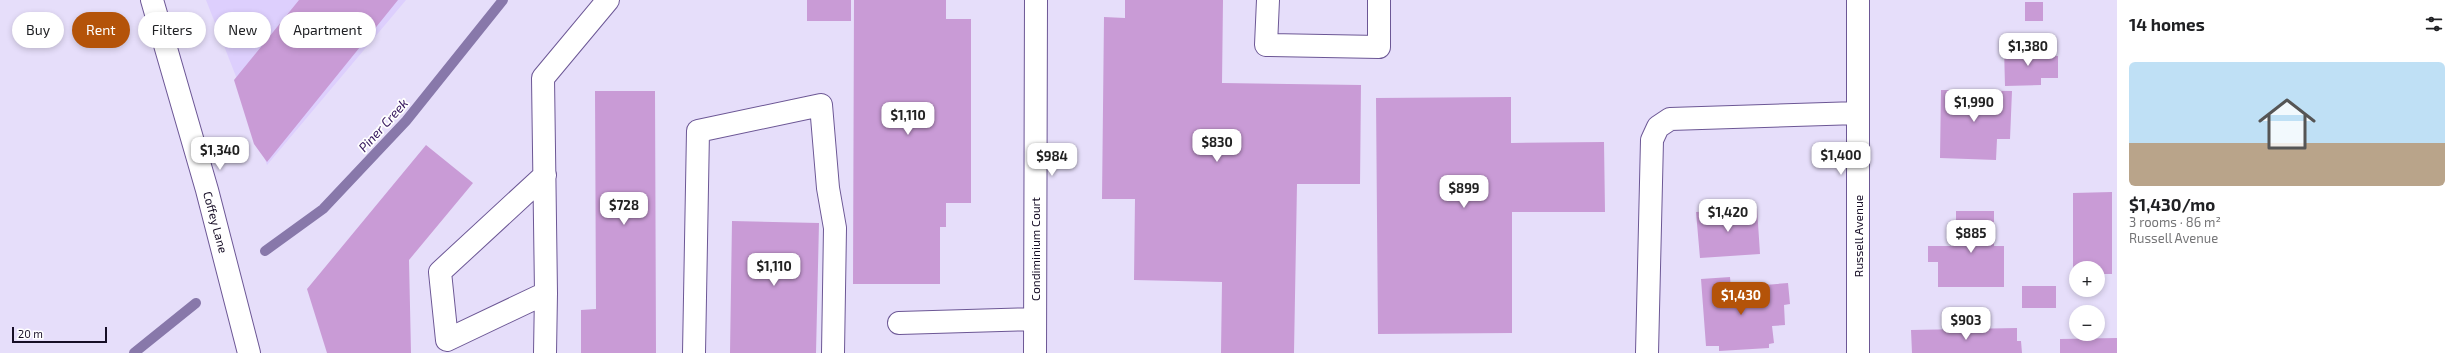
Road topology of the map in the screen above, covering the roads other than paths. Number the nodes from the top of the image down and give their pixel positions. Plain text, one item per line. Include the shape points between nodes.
1 (152, 0) edge
2 (608, 0) edge
3 (1036, 0) edge
4 (1268, 0) edge
5 (1379, 0) edge
6 (1858, 0) edge
7 (1858, 112) junction
8 (545, 175) junction
9 (546, 293) junction
10 (1035, 319) junction
11 (899, 323) dead end
12 (249, 353) edge
13 (545, 353) edge
14 (694, 353) edge
15 (833, 353) edge
16 (1035, 353) edge
17 (1647, 353) edge
18 (1858, 353) edge

1 - 12 street, Coffey Lane via 207,190
2 - 8 street via 543,78
3 - 10 street, Condiminium Court
4 - 5 street via 1266,46 1379,47
6 - 7 street, Russell Avenue
7 - 17 street via 1670,119 1658,127 1652,140
7 - 18 street, Russell Avenue
8 - 9 street
8 - 9 street via 440,272 448,340
9 - 13 street
10 - 11 street
10 - 16 street, Condiminium Court
14 - 15 street via 698,131 821,105 828,188 835,228

